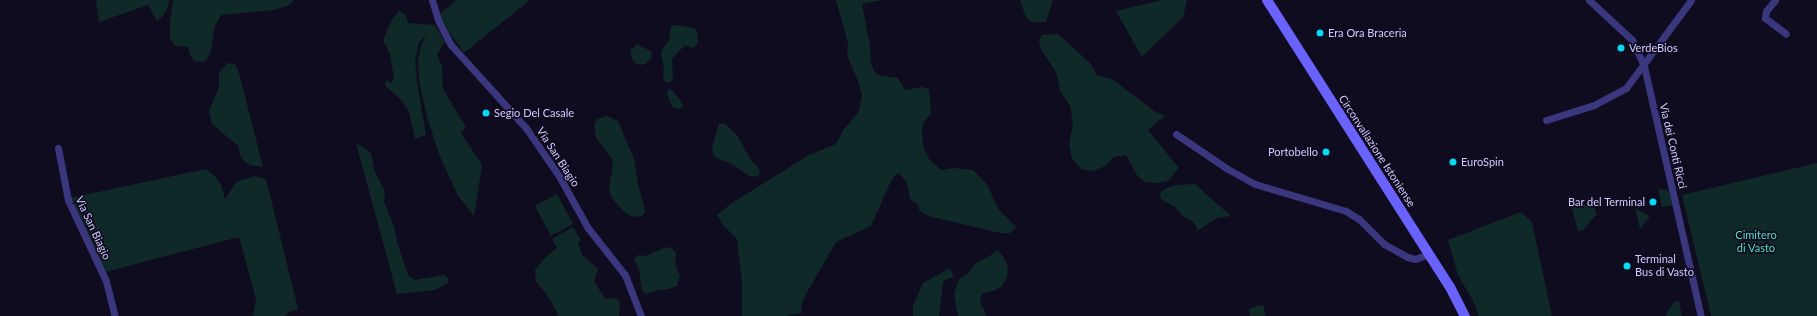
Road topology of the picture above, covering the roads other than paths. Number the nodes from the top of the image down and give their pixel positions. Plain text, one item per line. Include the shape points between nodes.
1 (432, 0) edge
2 (1267, 0) edge
3 (1589, 0) edge
4 (1691, 0) edge
5 (1775, 0) edge
6 (1786, 34) dead end
7 (1644, 66) junction
8 (1546, 120) dead end
9 (1176, 134) dead end
10 (58, 148) dead end
11 (1429, 254) junction
12 (115, 316) edge
13 (641, 316) edge
14 (1466, 316) edge
15 (1701, 316) edge

1 - 13 street, Via San Biagio via 438,20 451,45 526,128 559,176 588,228 625,275
2 - 11 main road, Circonvallazione Istoniense
3 - 7 street, Via dei Conti Ricci via 1632,40
4 - 7 street
5 - 6 street via 1764,18
7 - 8 street via 1626,88 1608,99 1585,109
7 - 15 street, Via dei Conti Ricci
9 - 11 street via 1255,184 1346,211 1360,219 1384,244 1407,257 1415,259
10 - 12 street, Via San Biagio via 68,200 106,281
11 - 14 main road, Circonvallazione Istoniense

